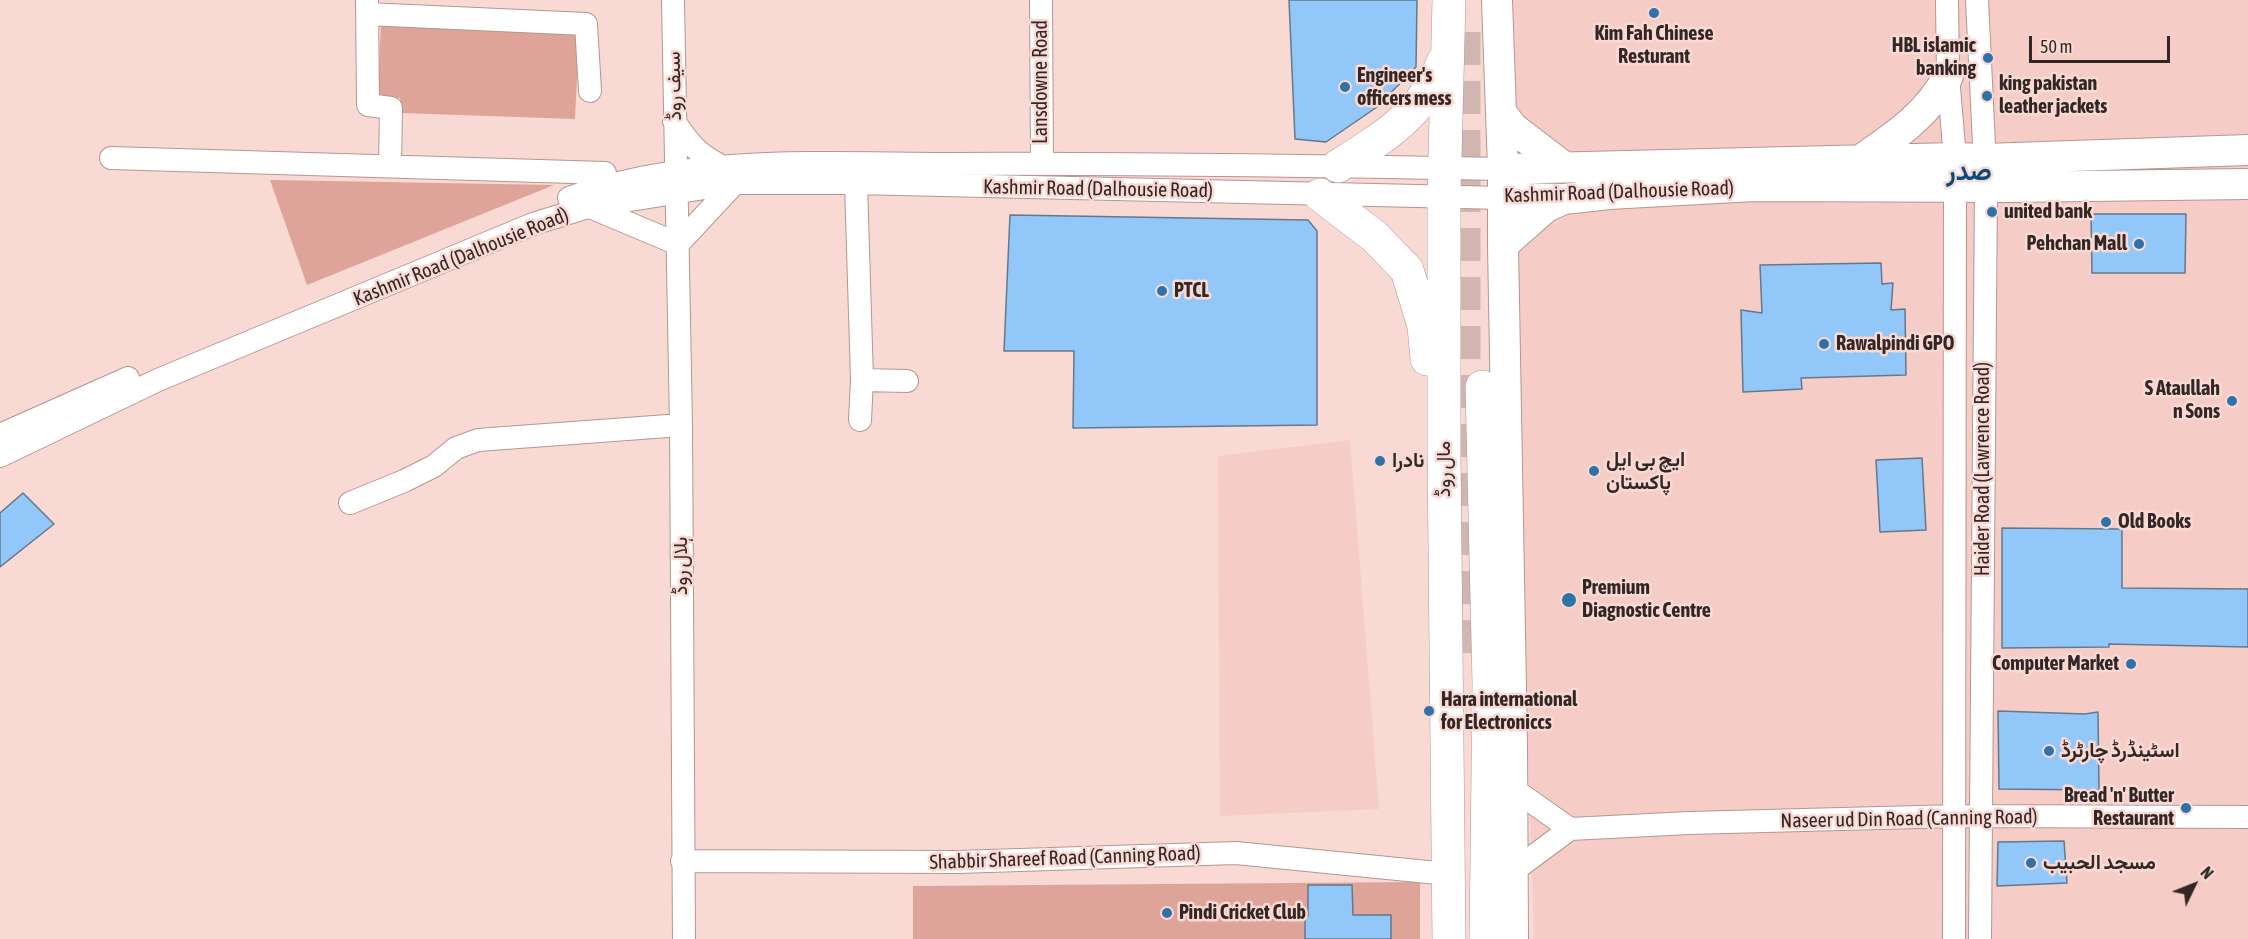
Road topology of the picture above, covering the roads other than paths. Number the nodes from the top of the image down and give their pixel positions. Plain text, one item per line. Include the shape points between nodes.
1 (673, 0) edge
2 (1041, 0) edge
3 (1449, 0) edge
4 (1497, 0) edge
5 (1947, 0) edge
6 (1977, 0) edge
7 (367, 7) edge
8 (1447, 50) junction
9 (1948, 75) junction
10 (590, 91) dead end
11 (1501, 112) junction
12 (674, 121) junction
13 (2248, 150) edge
14 (111, 158) dead end
15 (1859, 161) junction
16 (1042, 163) junction
17 (390, 166) junction
18 (1338, 166) junction
19 (1564, 166) junction
20 (1503, 169) junction
21 (605, 173) dead end
22 (1954, 173) junction
23 (1985, 173) junction
24 (728, 174) junction
25 (1444, 182) junction
26 (676, 183) junction
27 (856, 183) junction
28 (2248, 184) edge
29 (1320, 195) junction
30 (1503, 198) junction
31 (1564, 199) junction
32 (588, 207) junction
33 (678, 244) junction
34 (1503, 245) junction
35 (862, 380) junction
36 (907, 381) dead end
37 (1482, 387) dead end
38 (860, 420) dead end
39 (681, 425) junction
40 (0, 435) edge
41 (1444, 452) junction
42 (0, 456) edge
43 (350, 503) dead end
44 (1512, 788) junction
45 (1956, 816) junction
46 (1981, 817) junction
47 (2248, 817) edge
48 (1570, 829) junction
49 (682, 861) junction
50 (1512, 872) junction
51 (1448, 873) junction
52 (684, 939) edge
53 (1449, 939) edge
54 (1486, 939) edge
55 (1513, 939) edge
56 (1954, 939) edge
57 (1980, 939) edge

1 - 12 street, سیف روڈ
2 - 16 street, Lansdowne Road
3 - 8 highway, مال روڈ
4 - 11 main road
5 - 9 street
6 - 23 street, Haider Road (Lawrence Road)
7 - 10 street via 586,24
7 - 17 street via 368,105 391,108
8 - 18 highway via 1422,101 1387,135
8 - 25 highway, مال روڈ
9 - 15 main road via 1926,109
9 - 22 street
11 - 19 main road via 1513,128
11 - 20 main road
12 - 24 street via 696,150
12 - 26 street, سیف روڈ
13 - 23 main road, Kashmir Road (Dalhousie Road)
14 - 17 street
15 - 19 main road, Kashmir Road (Dalhousie Road)
15 - 22 main road, Kashmir Road (Dalhousie Road)
16 - 18 street, Kashmir Road (Dalhousie Road)
16 - 24 street, Kashmir Road (Dalhousie Road)
17 - 21 street
18 - 25 street, Kashmir Road (Dalhousie Road)
19 - 20 main road, Kashmir Road (Dalhousie Road)
20 - 25 street, Kashmir Road (Dalhousie Road)
20 - 30 main road
22 - 23 main road, Kashmir Road (Dalhousie Road)
22 - 31 main road, Kashmir Road (Dalhousie Road)
22 - 45 street
23 - 28 main road, Kashmir Road (Dalhousie Road)
23 - 46 street, Haider Road (Lawrence Road)
24 - 26 street, Kashmir Road (Dalhousie Road)
24 - 27 street, Kashmir Road (Dalhousie Road)
24 - 33 street
25 - 29 street, Kashmir Road (Dalhousie Road)
25 - 30 street, Kashmir Road (Dalhousie Road)
25 - 41 highway, مال روڈ
26 - 32 street, Kashmir Road (Dalhousie Road)
26 - 33 street, ہلال روڈ
26 - 40 street, Kashmir Road (Dalhousie Road) via 582,193 497,224
27 - 29 street, Kashmir Road (Dalhousie Road)
27 - 35 street
29 - 41 highway via 1374,236 1407,270 1424,326 1431,397
30 - 31 main road, Kashmir Road (Dalhousie Road)
30 - 34 main road
31 - 34 main road via 1546,207
32 - 33 street
32 - 42 street, Kashmir Road (Dalhousie Road) via 533,224 158,380
33 - 39 street, ہلال روڈ
34 - 44 main road
35 - 36 street
35 - 38 street
37 - 54 highway, مال روڈ via 1489,684
39 - 43 street via 478,440 456,448 434,466 404,481
39 - 49 street, ہلال روڈ
41 - 51 highway, مال روڈ
44 - 48 street
44 - 50 main road
45 - 46 street, Naseer ud Din Road (Canning Road)
45 - 48 street, Naseer ud Din Road (Canning Road)
45 - 56 street
46 - 47 street, Naseer ud Din Road (Canning Road)
46 - 57 street, Haider Road (Lawrence Road)
48 - 50 street
49 - 51 street, Shabbir Shareef Road (Canning Road) via 958,862 1236,853
49 - 52 street, ہلال روڈ
50 - 55 main road
51 - 53 highway, مال روڈ

